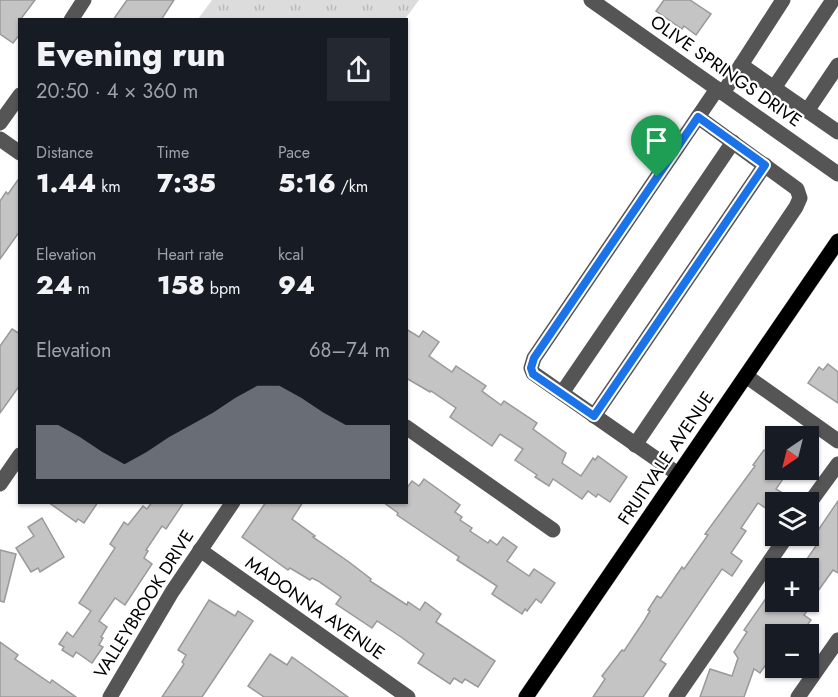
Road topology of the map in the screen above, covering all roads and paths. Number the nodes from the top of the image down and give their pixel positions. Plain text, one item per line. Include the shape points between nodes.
1 (84, 0) edge
2 (783, 0) edge
3 (833, 0) edge
4 (596, 1) edge
5 (72, 18) edge
6 (741, 64) junction
7 (838, 65) edge
8 (774, 88) junction
9 (720, 91) junction
10 (18, 98) edge
11 (807, 111) junction
12 (698, 117) junction
13 (0, 123) edge
14 (838, 132) edge
15 (0, 139) edge
16 (733, 142) junction
17 (18, 152) edge
18 (765, 165) junction
19 (838, 174) edge
20 (838, 241) edge
21 (746, 376) junction
22 (562, 393) junction
23 (594, 416) junction
24 (408, 427) edge
25 (838, 441) edge
26 (635, 445) junction
27 (18, 458) edge
28 (838, 464) edge
29 (678, 474) junction
30 (0, 484) edge
31 (818, 492) edge
32 (231, 504) edge
33 (553, 530) dead end
34 (780, 546) edge
35 (200, 550) junction
36 (838, 640) edge
37 (110, 697) edge
38 (408, 697) edge
39 (526, 697) edge
40 (676, 697) edge
41 (798, 697) edge

1 - 5 street
2 - 6 street
3 - 8 street
4 - 9 street, OLIVE SPRINGS DRIVE
6 - 8 street
6 - 9 street
7 - 11 street
8 - 11 street
9 - 12 street
9 - 19 street, OLIVE SPRINGS DRIVE
10 - 13 street
11 - 14 street
12 - 16 street
12 - 22 street via 534,358 533,374
15 - 17 street
16 - 18 street
16 - 22 street
18 - 23 street
18 - 26 street via 797,189 800,198 796,207
20 - 21 main road, FRUITVALE AVENUE
21 - 25 street
21 - 29 main road, FRUITVALE AVENUE
22 - 23 street
23 - 26 street
24 - 33 street
26 - 29 street
27 - 30 street
28 - 31 street
29 - 39 main road, FRUITVALE AVENUE
32 - 35 street, VALLEYBROOK DRIVE
34 - 40 street
35 - 37 street, VALLEYBROOK DRIVE
35 - 38 street, MADONNA AVENUE
36 - 41 street

